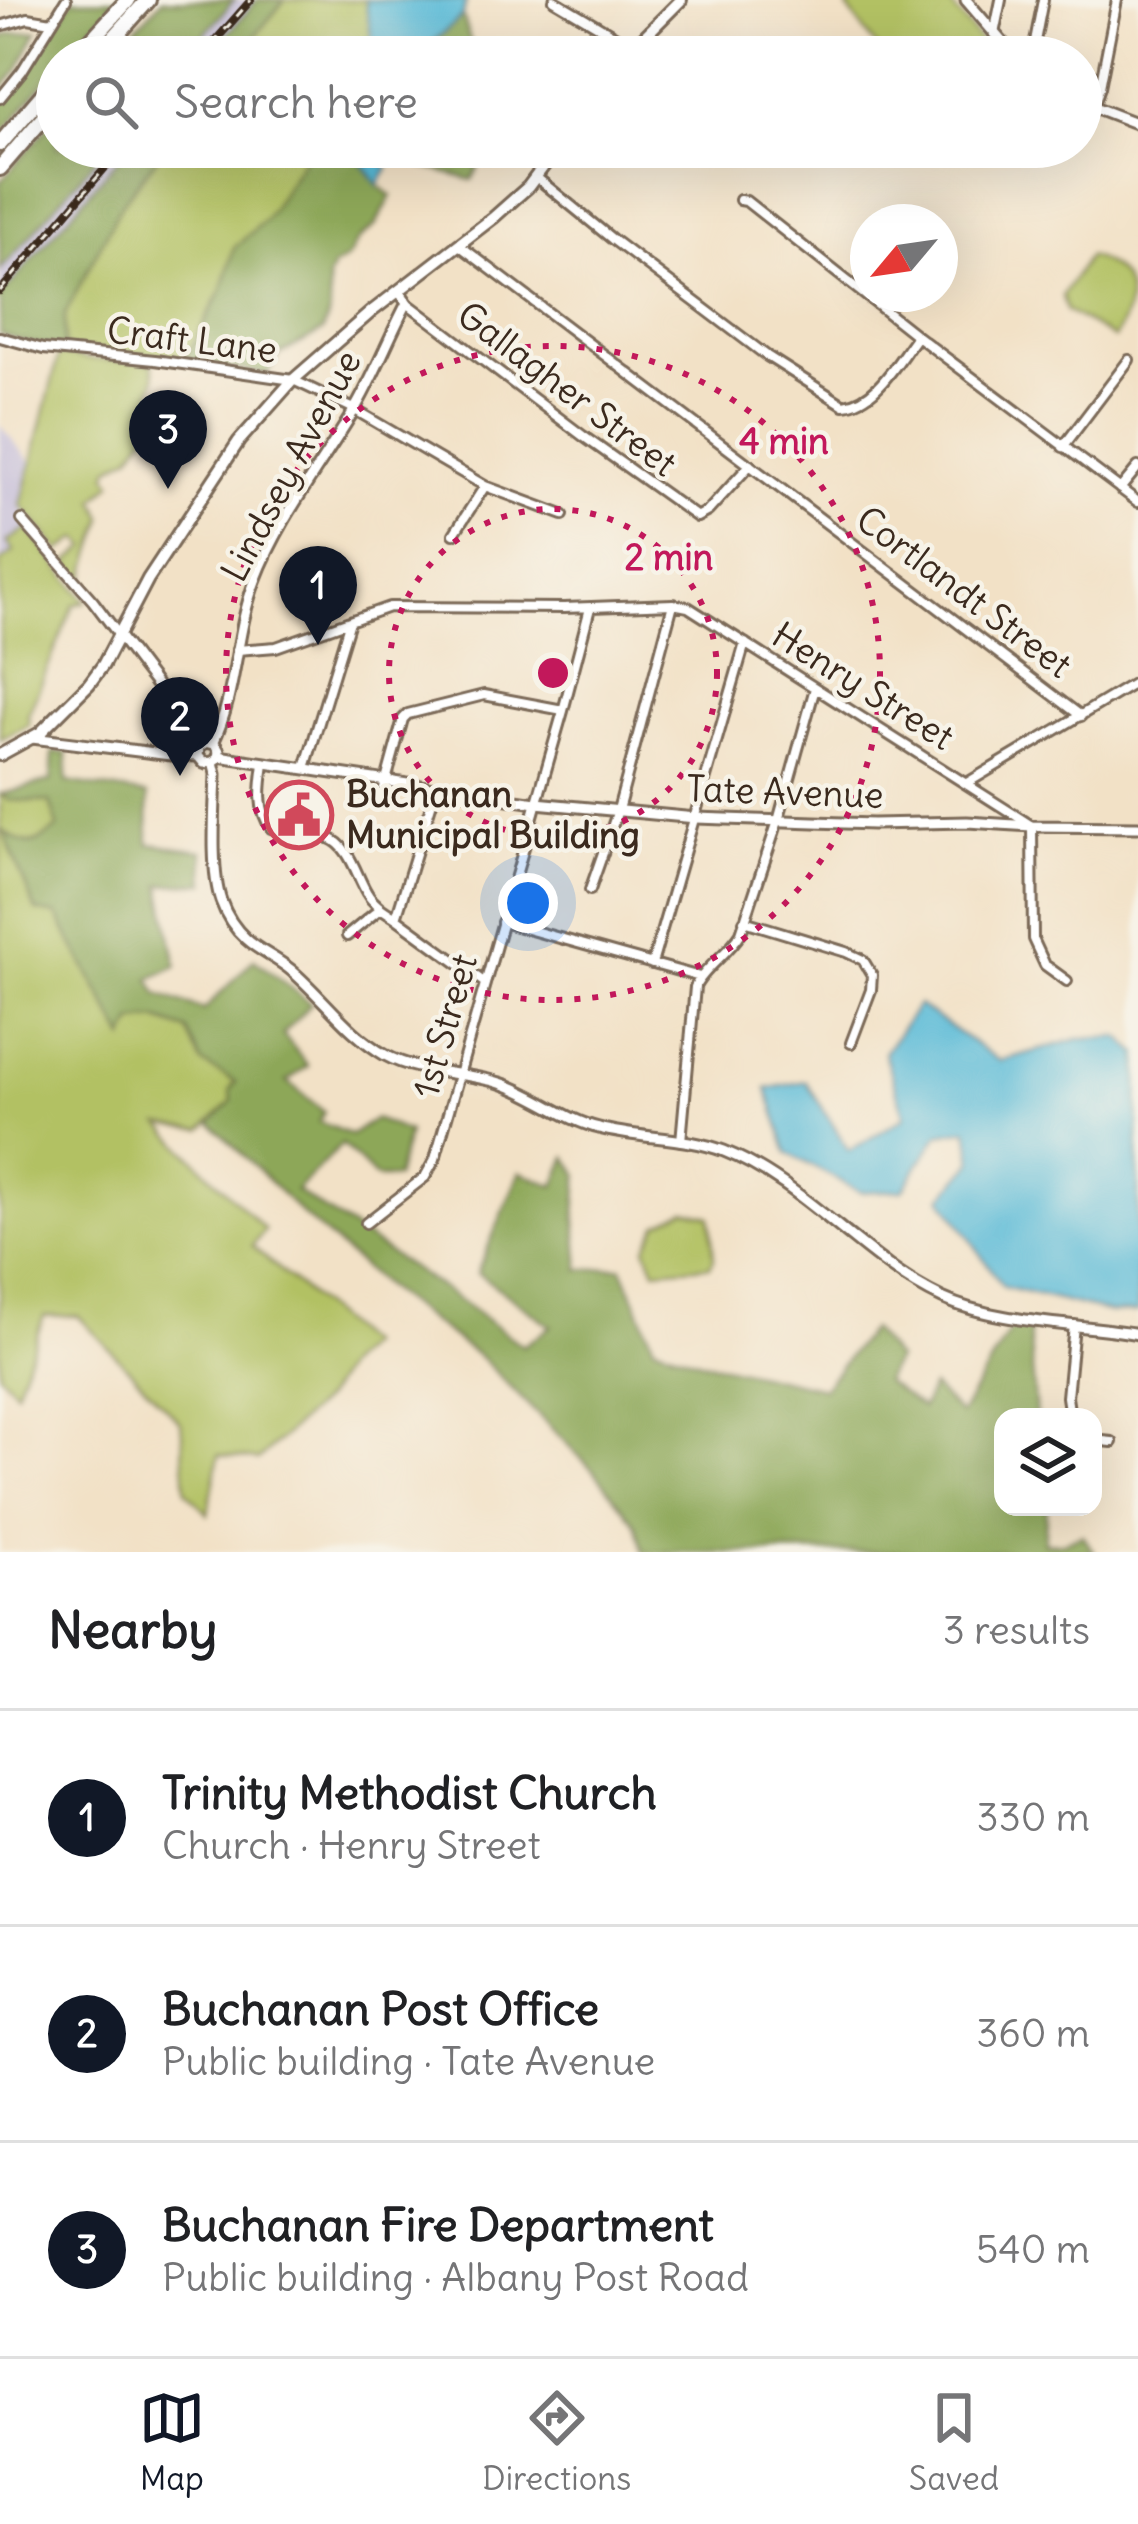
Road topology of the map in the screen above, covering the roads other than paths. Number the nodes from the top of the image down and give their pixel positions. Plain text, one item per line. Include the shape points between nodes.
1 (66, 0) edge
2 (128, 0) edge
3 (148, 0) edge
4 (554, 0) edge
5 (681, 0) edge
6 (966, 0) edge
7 (1001, 0) edge
8 (1043, 0) edge
9 (1117, 0) edge
10 (52, 22) junction
11 (0, 26) edge
12 (994, 35) joint
13 (43, 36) edge
14 (95, 36) edge
15 (116, 36) edge
16 (608, 36) edge
17 (647, 36) edge
18 (1036, 36) edge
19 (36, 48) edge
20 (1102, 77) edge
21 (0, 98) edge
22 (36, 103) edge
23 (1102, 111) edge
24 (1138, 124) edge
25 (36, 127) edge
26 (0, 145) edge
27 (543, 168) edge
28 (0, 169) edge
29 (536, 177) junction
30 (740, 200) dead end
31 (459, 245) junction
32 (399, 291) junction
33 (407, 303) junction
34 (916, 336) junction
35 (0, 337) edge
36 (1129, 360) dead end
37 (293, 380) junction
38 (354, 411) junction
39 (1063, 447) junction
40 (751, 465) junction
41 (1138, 467) edge
42 (485, 486) junction
43 (1120, 489) junction
44 (1138, 502) edge
45 (563, 515) dead end
46 (22, 520) dead end
47 (454, 534) dead end
48 (673, 604) junction
49 (590, 608) junction
50 (351, 620) junction
51 (119, 636) junction
52 (745, 643) junction
53 (236, 650) junction
54 (1138, 681) edge
55 (814, 688) junction
56 (563, 710) junction
57 (1081, 716) junction
58 (32, 738) junction
59 (209, 742) junction
60 (0, 755) edge
61 (198, 756) junction
62 (216, 759) junction
63 (265, 764) junction
64 (305, 768) junction
65 (967, 783) junction
66 (385, 784) junction
67 (436, 789) junction
68 (536, 802) junction
69 (617, 810) junction
70 (696, 818) junction
71 (778, 821) junction
72 (1032, 826) junction
73 (1138, 827) edge
74 (590, 890) dead end
75 (381, 908) junction
76 (396, 918) junction
77 (744, 920) junction
78 (502, 922) junction
79 (347, 936) dead end
80 (652, 964) junction
81 (700, 977) junction
82 (1067, 982) dead end
83 (485, 983) junction
84 (851, 1042) dead end
85 (460, 1074) junction
86 (681, 1141) junction
87 (366, 1223) dead end
88 (1075, 1324) junction
89 (1138, 1334) edge
90 (1069, 1408) edge
91 (1102, 1440) edge
92 (1112, 1442) dead end

1 - 10 street
2 - 14 highway
3 - 15 highway
4 - 16 street
5 - 17 main road
6 - 12 street
7 - 12 street
8 - 18 street
9 - 20 street
10 - 11 street
10 - 13 street
19 - 21 street
22 - 26 highway
23 - 24 street
25 - 28 highway
27 - 29 main road
29 - 31 main road
29 - 34 street via 767,356 844,405 873,392
30 - 34 street
31 - 32 main road
31 - 40 street, Cortlandt Street
32 - 33 street
32 - 37 main road
33 - 38 street, Lindsey Avenue
33 - 40 street, Gallagher Street via 696,517
34 - 39 street
35 - 37 street, Craft Lane
36 - 39 street
37 - 38 street, Craft Lane
37 - 51 main road via 239,441
38 - 42 street, Craft Lane
38 - 53 street, Lindsey Avenue via 257,575
39 - 43 street
40 - 57 street, Cortlandt Street
41 - 43 street
42 - 45 street, Craft Lane
42 - 47 street
43 - 44 street
46 - 51 street
48 - 49 street, Henry Street
48 - 52 street, Henry Street
48 - 69 street
49 - 50 street, Henry Street via 389,607
49 - 56 street, 1st Street
50 - 53 street, Henry Street via 276,647
50 - 64 street
51 - 58 main road via 84,690
51 - 59 street
52 - 55 street, Henry Street
52 - 70 street
53 - 59 street, Lindsey Avenue via 222,724
54 - 57 street
55 - 65 street, Henry Street
55 - 71 street
56 - 66 street via 484,695 405,716
56 - 68 street, 1st Street
57 - 65 street
58 - 60 main road
58 - 61 street
59 - 61 street
59 - 62 street via 218,747
61 - 62 street
62 - 63 street, Tate Avenue
62 - 85 street via 218,890 236,928 379,1051
63 - 64 street, Tate Avenue
63 - 75 street via 266,823 336,842
64 - 66 street, Tate Avenue
65 - 72 street, Henry Street
66 - 67 street, Tate Avenue
67 - 68 street, Tate Avenue
67 - 76 street
68 - 69 street, Tate Avenue
68 - 78 street, 1st Street
69 - 70 street, Tate Avenue
69 - 74 street
70 - 71 street, Tate Avenue
70 - 80 street
71 - 72 street, Tate Avenue
71 - 77 street
72 - 73 street, Tate Avenue
72 - 82 street via 1033,939 1045,965
75 - 76 street
75 - 79 street
76 - 83 street
77 - 81 street via 730,949
77 - 84 street via 863,960 872,989
78 - 80 street
78 - 83 street, 1st Street
80 - 81 street
81 - 86 street
83 - 85 street, 1st Street
85 - 86 street via 500,1083 595,1128
85 - 87 street, 1st Street via 430,1170
86 - 88 street via 766,1174 946,1300
88 - 89 street
88 - 90 street
91 - 92 street

